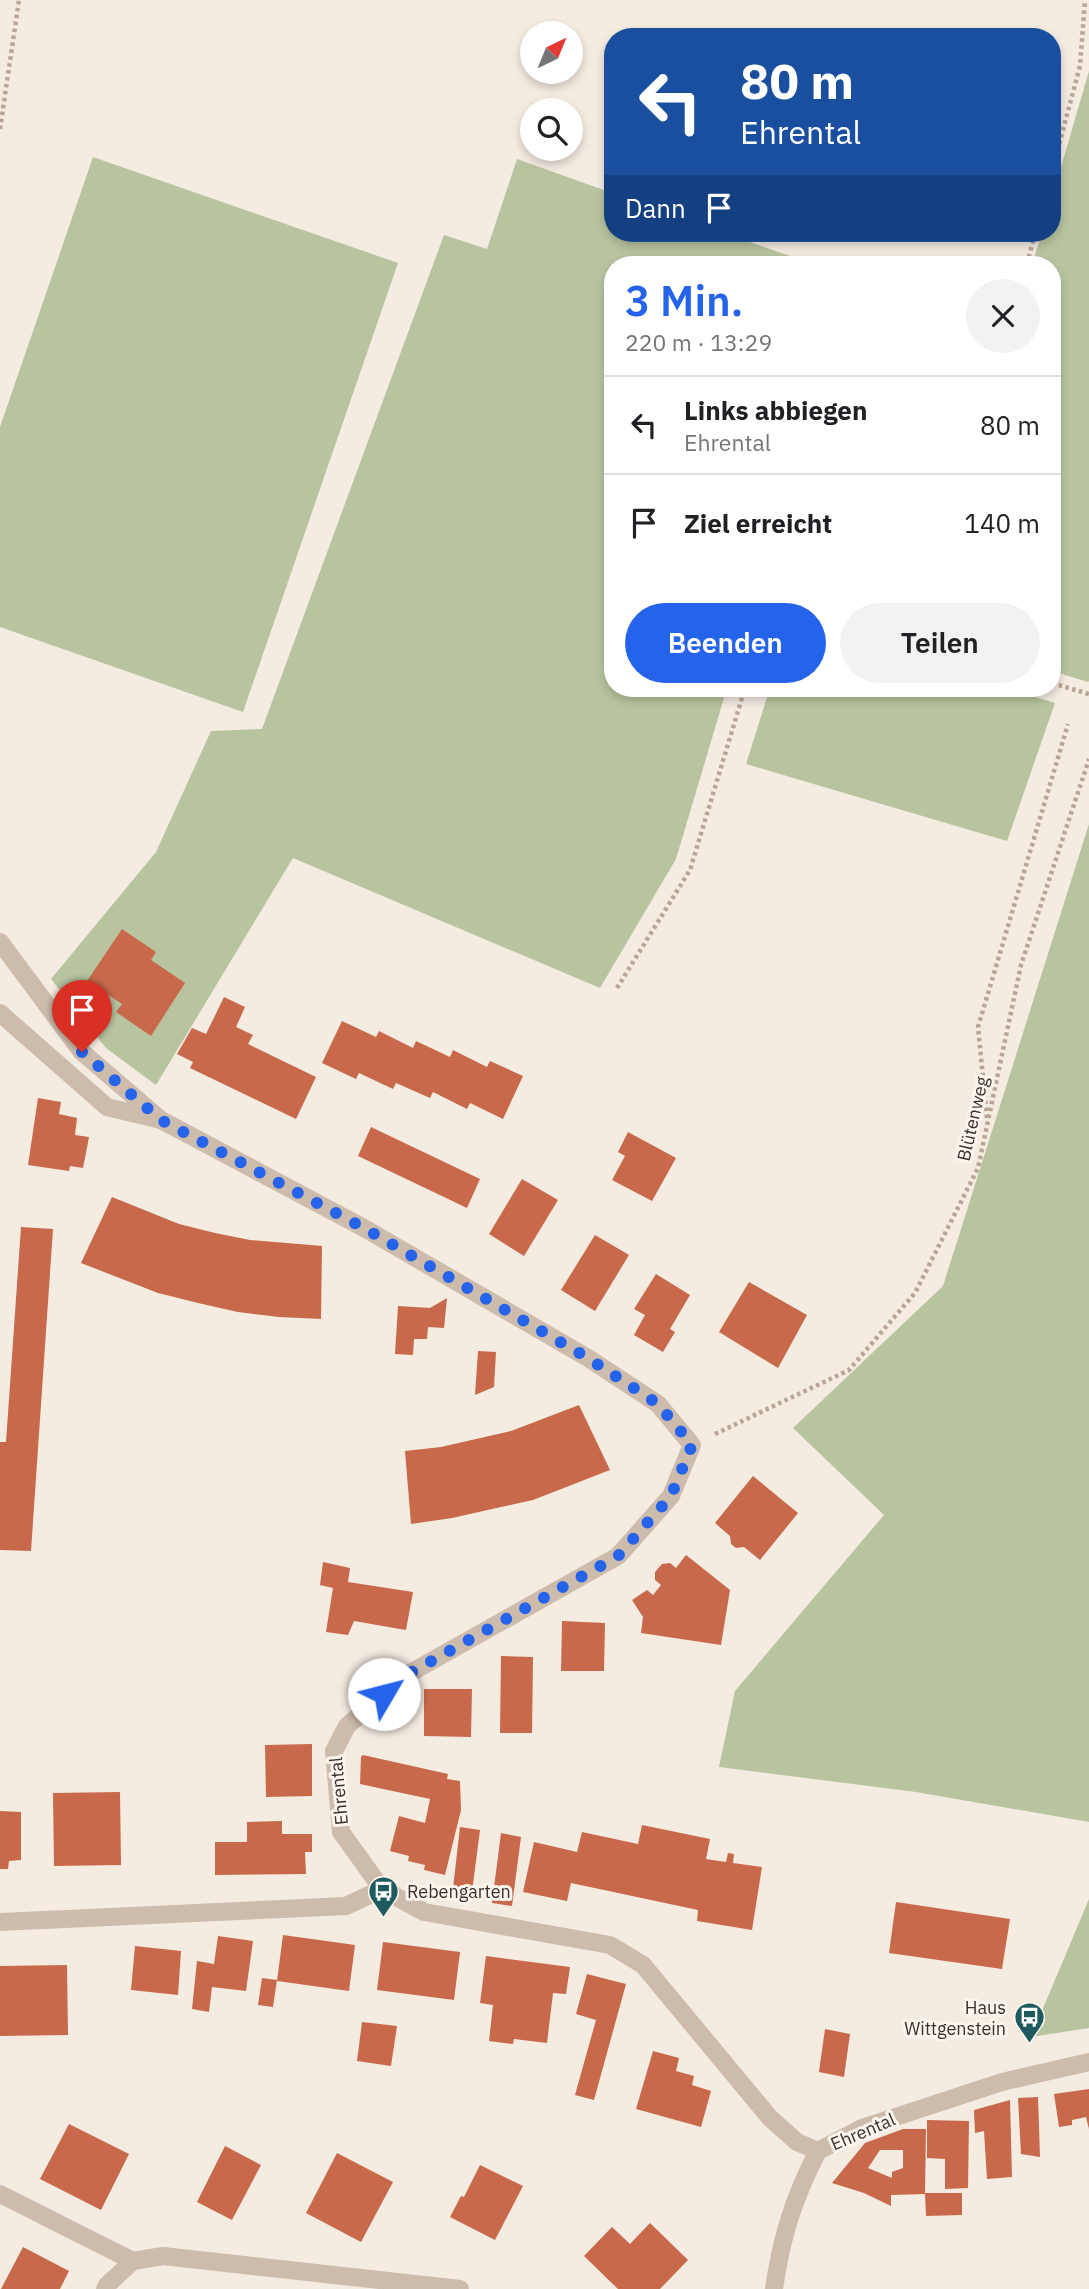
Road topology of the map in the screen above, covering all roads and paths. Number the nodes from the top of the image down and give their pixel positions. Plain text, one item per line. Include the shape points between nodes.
1 (19, 0) edge
2 (1085, 0) edge
3 (0, 130) edge
4 (1061, 137) edge
5 (1061, 686) edge
6 (1089, 694) edge
7 (742, 697) edge
8 (1068, 724) dead end
9 (1089, 759) edge
10 (0, 942) edge
11 (617, 988) dead end
12 (0, 1013) edge
13 (161, 1120) junction
14 (987, 1122) junction
15 (692, 1445) junction
16 (382, 1889) junction
17 (0, 1922) edge
18 (1089, 2061) edge
19 (818, 2151) junction
20 (0, 2194) edge
21 (132, 2261) junction
22 (105, 2289) edge
23 (460, 2289) edge
24 (774, 2289) edge

1 - 3 path
2 - 4 path via 1080,66
5 - 6 path
7 - 11 path via 690,870
8 - 14 path via 978,1027
9 - 14 path, Blütenweg via 1021,965
10 - 13 street via 82,1052
12 - 13 street via 107,1107
13 - 15 street via 364,1228 588,1358 658,1404
14 - 15 path, Blütenweg via 978,1168 915,1293 849,1370
15 - 16 street, Ehrental via 671,1496 618,1556 403,1677 346,1726 334,1751 341,1832
16 - 17 street via 346,1906
16 - 19 street, Ehrental via 424,1913 610,1945 643,1965 769,2118 797,2142
18 - 19 street, Ehrental via 990,2085 862,2129
19 - 24 street via 799,2189
20 - 21 street
21 - 22 street
21 - 23 street via 163,2256

